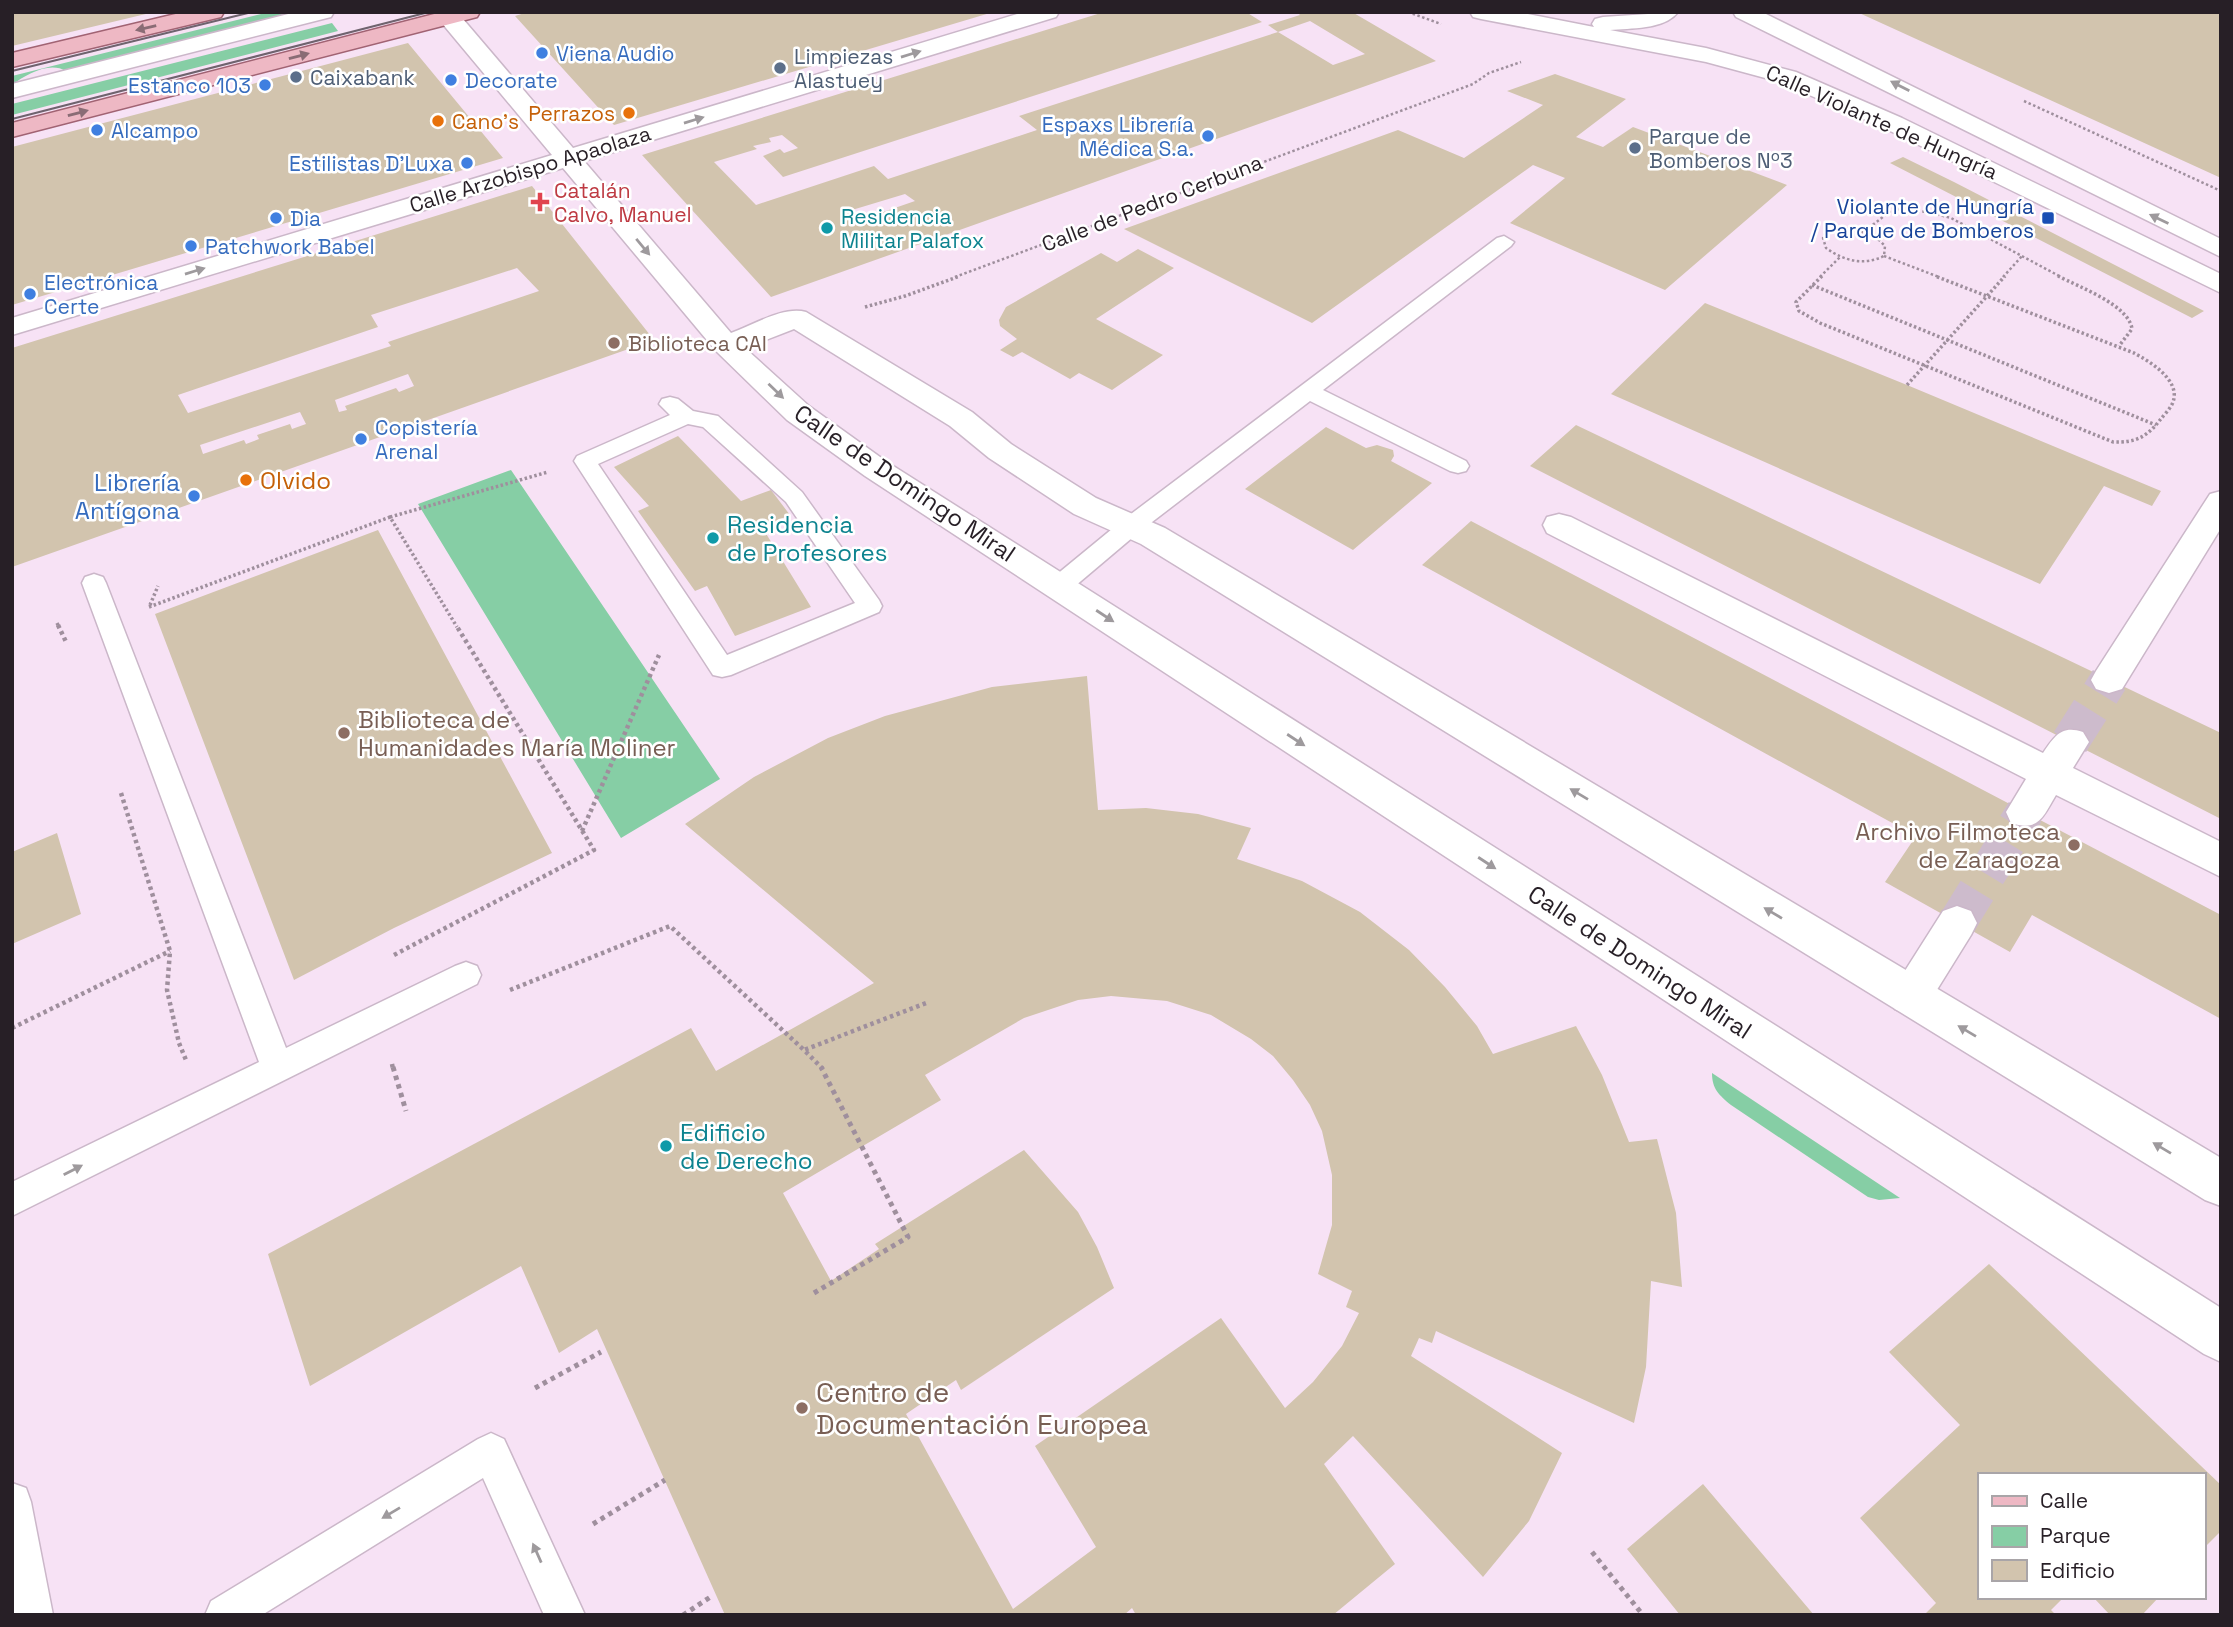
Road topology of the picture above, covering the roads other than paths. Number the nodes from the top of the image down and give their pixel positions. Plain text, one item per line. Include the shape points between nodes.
1 (212, 12) edge
2 (323, 12) edge
3 (1048, 12) edge
4 (1481, 12) edge
5 (1667, 12) edge
6 (1744, 12) edge
7 (454, 14) edge
8 (1534, 23) junction
9 (12, 60) edge
10 (1758, 67) junction
11 (12, 91) edge
12 (12, 130) edge
13 (2004, 140) junction
14 (567, 158) junction
15 (1504, 242) dead end
16 (2221, 249) edge
17 (2221, 285) edge
18 (12, 327) edge
19 (726, 345) junction
20 (1308, 391) junction
21 (1458, 466) dead end
22 (2221, 502) edge
23 (1559, 525) dead end
24 (1130, 526) junction
25 (94, 583) dead end
26 (1059, 586) junction
27 (680, 606) joint
28 (2109, 680) tunnel mouth
29 (2070, 743) tunnel mouth
30 (2050, 774) junction
31 (2025, 812) tunnel mouth
32 (2221, 860) edge
33 (1957, 923) tunnel mouth
34 (466, 975) dead end
35 (1910, 996) junction
36 (278, 1069) junction
37 (2221, 1184) edge
38 (12, 1200) edge
39 (2221, 1337) edge
40 (12, 1502) edge
41 (33, 1615) edge
42 (225, 1615) edge
43 (565, 1615) edge

1 -> 9 main road
2 - 11 street
14 -> 3 street, Calle Arzobispo Apaolaza
4 - 8 street, Calle Violante de Hungría
5 - 8 street via 1651,19 1609,24
13 -> 6 street, Calle Violante de Hungría
12 -> 7 main road
7 - 14 street, Calle de Domingo Miral
8 - 10 street, Calle Violante de Hungría
10 - 13 street via 1830,83
10 - 17 street, Calle Violante de Hungría via 1893,123
16 -> 13 street, Calle Violante de Hungría
18 -> 14 street, Calle Arzobispo Apaolaza
14 -> 19 street, Calle de Domingo Miral
15 - 20 lane
19 - 24 street via 805,323 961,419 1000,451 1085,506
19 -> 26 street, Calle de Domingo Miral via 798,413
20 - 21 lane
20 - 24 lane
22 - 28 street
23 - 30 street
24 - 26 lane
35 -> 24 street
25 - 36 lane
26 -> 39 street, Calle de Domingo Miral
27 - 27 lane via 585,461 678,411 710,421 794,497 870,606 722,668
29 - 30 street
30 - 31 street
30 - 32 street
33 - 35 street
34 - 36 lane
37 -> 35 street
38 -> 36 lane
40 - 41 lane
43 -> 42 lane via 491,1452

